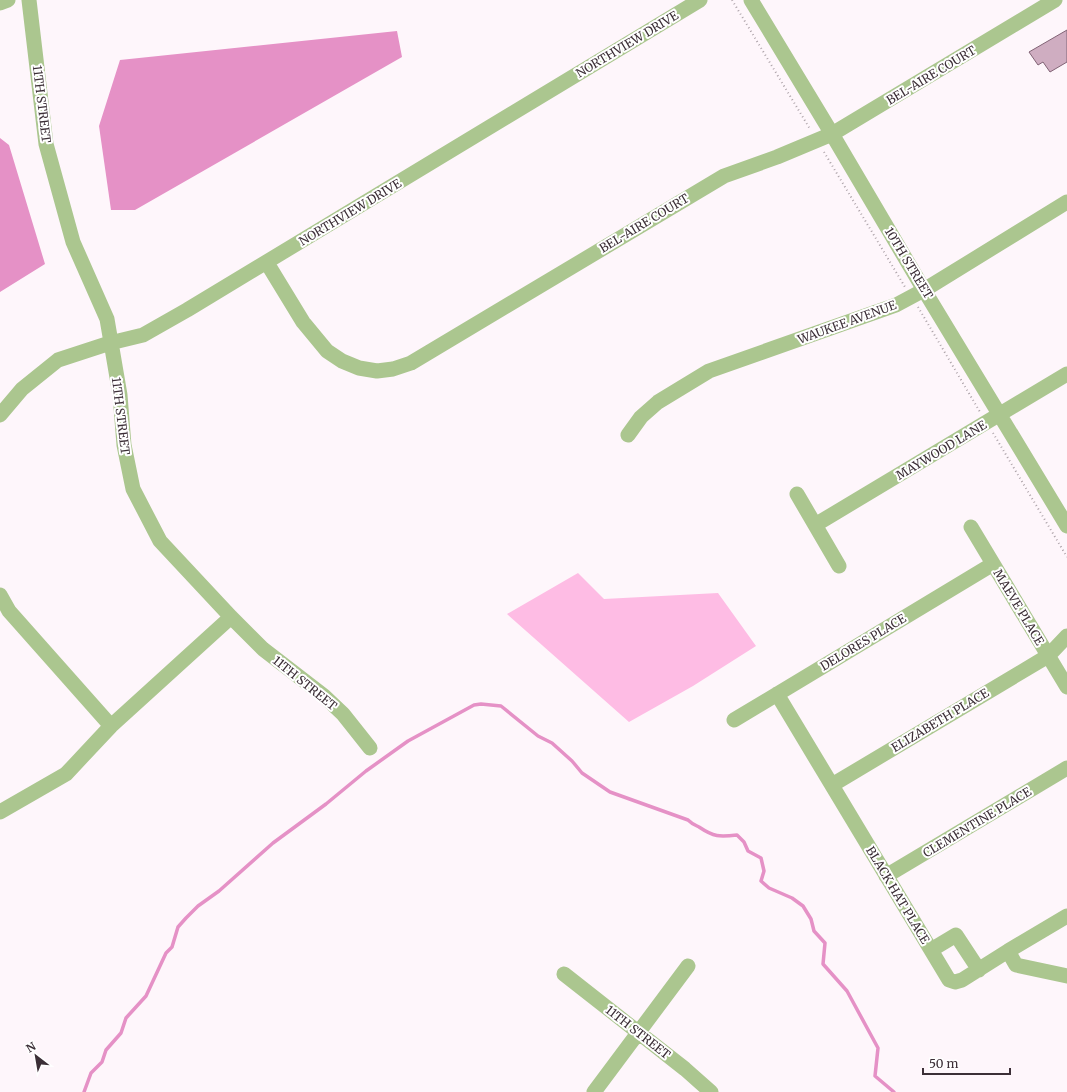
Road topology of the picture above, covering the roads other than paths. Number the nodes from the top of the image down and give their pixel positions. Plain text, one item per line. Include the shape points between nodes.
1 (8, 0) edge
2 (29, 0) edge
3 (700, 0) edge
4 (751, 0) edge
5 (1055, 0) edge
6 (0, 3) edge
7 (832, 134) junction
8 (1067, 202) edge
9 (267, 263) junction
10 (917, 293) junction
11 (110, 342) junction
12 (1067, 374) edge
13 (1000, 414) junction
14 (0, 416) edge
15 (628, 435) dead end
16 (797, 494) dead end
17 (815, 525) junction
18 (1067, 526) edge
19 (971, 527) dead end
20 (993, 564) junction
21 (838, 566) dead end
22 (0, 595) edge
23 (5, 614) edge
24 (231, 617) junction
25 (1067, 636) edge
26 (1048, 656) junction
27 (1067, 687) edge
28 (777, 694) junction
29 (734, 720) dead end
30 (111, 726) junction
31 (370, 748) dead end
32 (1067, 768) edge
33 (832, 785) junction
34 (0, 812) edge
35 (886, 876) junction
36 (1067, 916) edge
37 (931, 950) junction
38 (1008, 951) junction
39 (688, 966) dead end
40 (979, 970) junction
41 (564, 974) dead end
42 (1067, 976) edge
43 (638, 1032) junction
44 (594, 1092) edge
45 (710, 1092) edge

1 - 6 street
2 - 11 street, 11TH STREET via 46,144 73,242 106,319
3 - 9 street, NORTHVIEW DRIVE
4 - 7 street, 10TH STREET
5 - 7 street, BEL-AIRE COURT
7 - 9 street, BEL-AIRE COURT via 724,176 411,363 393,369 377,371 359,368 327,351 303,322
7 - 10 street, 10TH STREET
8 - 10 street, WAUKEE AVENUE
9 - 11 street, NORTHVIEW DRIVE via 143,335
10 - 13 street, 10TH STREET
10 - 15 street, WAUKEE AVENUE via 896,305 709,371 658,402 641,417
11 - 14 street, NORTHVIEW DRIVE via 58,360 22,389
11 - 24 street, 11TH STREET via 120,395 124,445 133,489 160,541
12 - 13 street, MAYWOOD LANE
13 - 17 street, MAYWOOD LANE
13 - 18 street, 10TH STREET
16 - 17 street
17 - 21 street
19 - 20 street, MAEVE PLACE
20 - 26 street, MAEVE PLACE
20 - 28 street, DELORES PLACE
22 - 23 street
23 - 30 street
24 - 30 street
24 - 31 street, 11TH STREET via 264,649 324,696 343,714
25 - 26 street, ELIZABETH PLACE
26 - 27 street, MAEVE PLACE
26 - 33 street, ELIZABETH PLACE
28 - 29 street, DELORES PLACE
28 - 33 street, BLACK HAT PLACE
30 - 34 street via 66,774
32 - 35 street, CLEMENTINE PLACE
33 - 35 street, BLACK HAT PLACE
35 - 37 street, BLACK HAT PLACE
36 - 38 street, BLACK HAT PLACE
37 - 40 street, BLACK HAT PLACE via 949,980 962,980
37 - 40 street via 956,935
38 - 40 street, BLACK HAT PLACE
38 - 42 street via 1016,965
39 - 43 street
41 - 43 street, 11TH STREET
43 - 44 street
43 - 45 street, 11TH STREET

